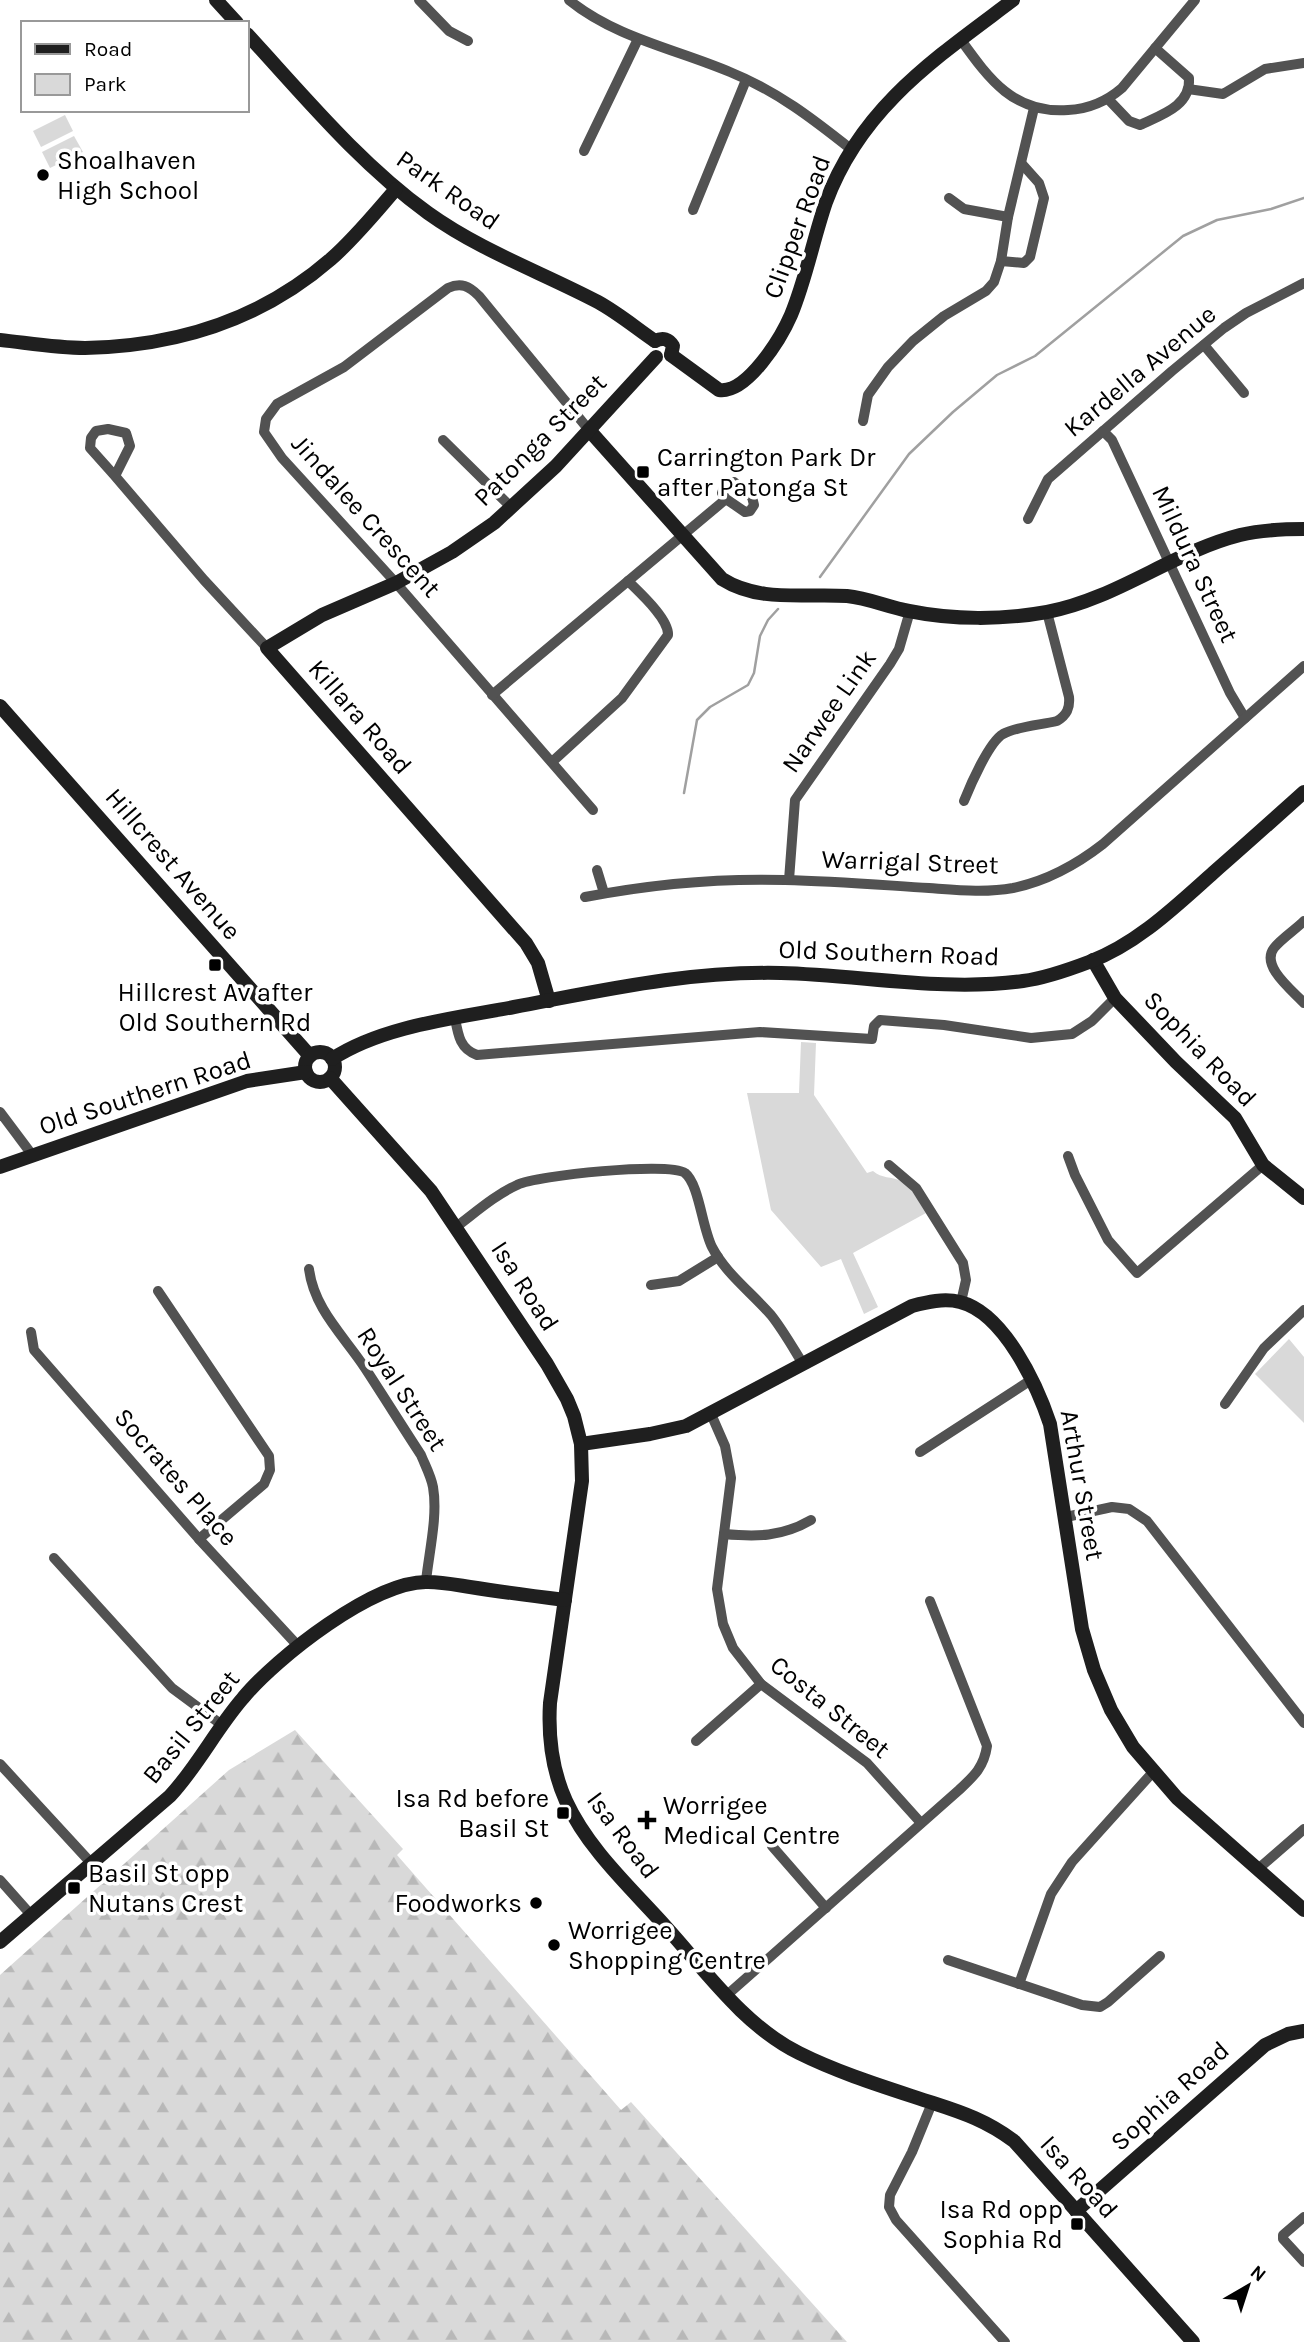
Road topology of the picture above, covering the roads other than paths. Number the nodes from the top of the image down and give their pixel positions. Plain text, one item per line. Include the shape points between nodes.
1 (216, 0) edge
2 (419, 0) edge
3 (569, 0) edge
4 (1013, 0) edge
5 (1195, 0) edge
6 (235, 21) edge
7 (248, 35) edge
8 (638, 39) junction
9 (961, 40) junction
10 (468, 41) dead end
11 (1155, 48) junction
12 (1304, 63) edge
13 (746, 80) junction
14 (1188, 89) junction
15 (1109, 100) junction
16 (1034, 108) junction
17 (852, 150) junction
18 (584, 151) dead end
19 (1022, 164) junction
20 (396, 189) junction
21 (949, 198) dead end
22 (692, 210) dead end
23 (1008, 216) junction
24 (1001, 261) junction
25 (1304, 283) edge
26 (0, 340) edge
27 (655, 341) junction
28 (1204, 345) junction
29 (671, 355) junction
30 (656, 357) junction
31 (1244, 393) dead end
32 (863, 421) dead end
33 (589, 430) junction
34 (1103, 431) junction
35 (443, 440) dead end
36 (115, 476) junction
37 (726, 499) dead end
38 (512, 508) junction
39 (1028, 519) dead end
40 (1304, 529) edge
41 (682, 534) junction
42 (1170, 564) junction
43 (628, 580) junction
44 (396, 583) junction
45 (910, 611) junction
46 (1047, 612) junction
47 (267, 648) junction
48 (1304, 666) edge
49 (492, 695) junction
50 (0, 706) edge
51 (1245, 718) junction
52 (552, 762) junction
53 (1304, 792) edge
54 (964, 801) dead end
55 (593, 810) dead end
56 (597, 870) dead end
57 (789, 880) junction
58 (604, 893) junction
59 (585, 897) dead end
60 (1304, 921) edge
61 (1093, 960) junction
62 (1115, 998) junction
63 (550, 1001) junction
64 (1304, 1003) edge
65 (455, 1018) junction
66 (310, 1056) junction
67 (332, 1059) junction
68 (306, 1072) junction
69 (330, 1077) junction
70 (0, 1112) edge
71 (33, 1156) junction
72 (1068, 1156) dead end
73 (889, 1164) dead end
74 (1263, 1165) junction
75 (0, 1167) edge
76 (1304, 1198) edge
77 (456, 1227) junction
78 (718, 1257) junction
79 (309, 1269) dead end
80 (652, 1285) dead end
81 (158, 1291) dead end
82 (961, 1302) junction
83 (1304, 1310) edge
84 (31, 1332) dead end
85 (803, 1364) junction
86 (1031, 1380) junction
87 (1225, 1404) dead end
88 (711, 1414) junction
89 (581, 1444) junction
90 (920, 1452) dead end
91 (1066, 1517) junction
92 (811, 1520) dead end
93 (724, 1534) junction
94 (199, 1539) junction
95 (54, 1558) dead end
96 (426, 1581) junction
97 (565, 1600) junction
98 (930, 1601) dead end
99 (299, 1647) junction
100 (761, 1684) junction
101 (1304, 1723) edge
102 (222, 1726) junction
103 (696, 1741) dead end
104 (0, 1764) edge
105 (1153, 1772) junction
106 (921, 1823) junction
107 (1304, 1829) edge
108 (772, 1846) dead end
109 (92, 1864) junction
110 (1258, 1869) junction
111 (0, 1880) edge
112 (826, 1908) junction
113 (1304, 1910) edge
114 (32, 1916) junction
115 (0, 1942) edge
116 (1160, 1956) dead end
117 (948, 1960) dead end
118 (1019, 1984) junction
119 (727, 1995) junction
120 (1304, 2031) edge
121 (932, 2103) junction
122 (1076, 2211) junction
123 (1304, 2217) edge
124 (1304, 2262) edge
125 (1187, 2340) edge
126 (1005, 2342) edge

1 - 6 street
2 - 10 street via 449,31
3 - 8 street via 587,15
4 - 9 street, Clipper Road
5 - 11 street
7 - 20 street, Park Road
8 - 13 street
8 - 18 street
9 - 16 street via 1006,93
9 - 17 street, Clipper Road via 890,99
11 - 14 street via 1187,75
11 - 15 street
12 - 14 street via 1265,69 1223,94
13 - 17 street via 800,108
13 - 22 street
14 - 15 street via 1181,103 1140,125 1129,121
15 - 16 street via 1080,109
16 - 19 street
17 - 29 street, Clipper Road via 827,201 797,301 757,368 726,391 712,387
19 - 23 street
19 - 24 street via 1039,183 1044,198 1030,257 1024,263
20 - 26 street via 311,276 236,319 188,336 122,346 82,348
20 - 27 street, Park Road via 474,242 605,306
21 - 23 street via 964,209
23 - 24 street
24 - 32 street via 995,282 986,291 944,316 888,368 868,395
25 - 28 street, Kardella Avenue via 1247,313
27 - 29 street via 668,340 673,346
27 - 30 street
28 - 31 street
28 - 34 street, Kardella Avenue
29 - 30 street
30 - 33 street, Patonga Street
33 - 38 street, Patonga Street
33 - 41 street
33 - 44 street, Jindalee Crescent via 479,296 459,284 447,288 344,367 276,404 266,419 267,438
34 - 39 street, Kardella Avenue via 1048,480
34 - 42 street, Mildura Street via 1112,440
35 - 38 street
36 - 36 street, Killara Road via 90,448 96,431 126,433 130,446
36 - 47 street, Killara Road
37 - 41 street
38 - 44 street, Patonga Street via 452,552
40 - 42 street via 1241,535
41 - 43 street
41 - 45 street via 733,586 779,595 860,598
42 - 46 street via 1096,598
42 - 51 street, Mildura Street
43 - 49 street
43 - 52 street via 664,620 668,635 622,698
44 - 47 street, Patonga Street via 315,619
44 - 49 street, Jindalee Crescent
45 - 46 street via 977,618
45 - 57 street, Narwee Link via 890,664 795,800
46 - 54 street via 1069,697 1067,714 999,737 972,778
47 - 63 street, Killara Road via 526,943
48 - 51 street, Warrigal Street
49 - 52 street, Jindalee Crescent
50 - 66 street, Hillcrest Avenue
51 - 57 street, Warrigal Street via 1103,844 1044,879 981,891
52 - 55 street, Jindalee Crescent
53 - 61 street, Old Southern Road via 1163,917
56 - 58 street
57 - 58 street, Warrigal Street via 678,882
58 - 59 street, Warrigal Street
60 - 64 street via 1270,956 1272,967
61 - 62 street, Sophia Road
61 - 63 street, Old Southern Road via 1037,978 1003,983 720,974 656,980
62 - 65 street via 1072,1034 1031,1038 944,1024 880,1020 872,1039 760,1032 477,1055 463,1046
62 - 74 street, Sophia Road via 1231,1113
63 - 65 street, Old Southern Road
65 - 67 street, Old Southern Road via 362,1042
66 - 67 street via 322,1052
66 - 68 street
67 - 69 street
68 - 69 street via 317,1081
68 - 71 street, Old Southern Road via 247,1081
69 - 77 street, Isa Road via 412,1169
70 - 71 street
71 - 75 street, Old Southern Road
72 - 74 street via 1108,1240 1137,1273
73 - 82 street via 916,1188 963,1263 966,1280
74 - 76 street, Sophia Road
77 - 78 street via 502,1193 532,1179 673,1169 691,1180 706,1234
77 - 89 street, Isa Road via 567,1399
78 - 80 street via 678,1280
78 - 85 street via 772,1316
79 - 96 street, Royal Street via 316,1298 428,1471 434,1500
81 - 94 street via 269,1456 264,1484
82 - 85 street via 942,1300 912,1306
82 - 86 street, Arthur Street via 994,1322
83 - 87 street via 1264,1348
84 - 94 street, Socrates Place via 34,1350
85 - 88 street
86 - 90 street
86 - 91 street, Arthur Street via 1050,1424
88 - 89 street via 669,1430
88 - 93 street, Costa Street via 730,1465
89 - 97 street, Isa Road via 582,1481
91 - 101 street via 1112,1507 1129,1509 1147,1521
91 - 105 street, Arthur Street via 1074,1590 1094,1670 1111,1710
92 - 93 street via 767,1536
93 - 100 street, Costa Street via 717,1578 720,1613 733,1648
94 - 99 street, Socrates Place
95 - 102 street via 157,1674
96 - 97 street, Basil Street
96 - 99 street, Basil Street via 372,1598
97 - 119 street, Isa Road via 549,1721 551,1753 561,1790 595,1847
98 - 106 street via 987,1746 985,1761 976,1774
99 - 102 street, Basil Street via 257,1683
100 - 103 street
100 - 106 street, Costa Street via 859,1756
102 - 109 street, Basil Street via 170,1796
104 - 109 street
105 - 110 street, Arthur Street
105 - 118 street via 1072,1862 1051,1894
106 - 112 street
107 - 110 street
108 - 112 street
109 - 114 street, Basil Street
110 - 113 street, Arthur Street
111 - 114 street
112 - 119 street
114 - 115 street, Basil Street
116 - 118 street via 1100,2007
117 - 118 street
119 - 121 street, Isa Road via 766,2032 797,2052
120 - 122 street, Sophia Road via 1265,2045
121 - 122 street, Isa Road via 997,2128
121 - 126 street via 895,2182 889,2207
122 - 125 street, Isa Road
123 - 124 street via 1283,2239

